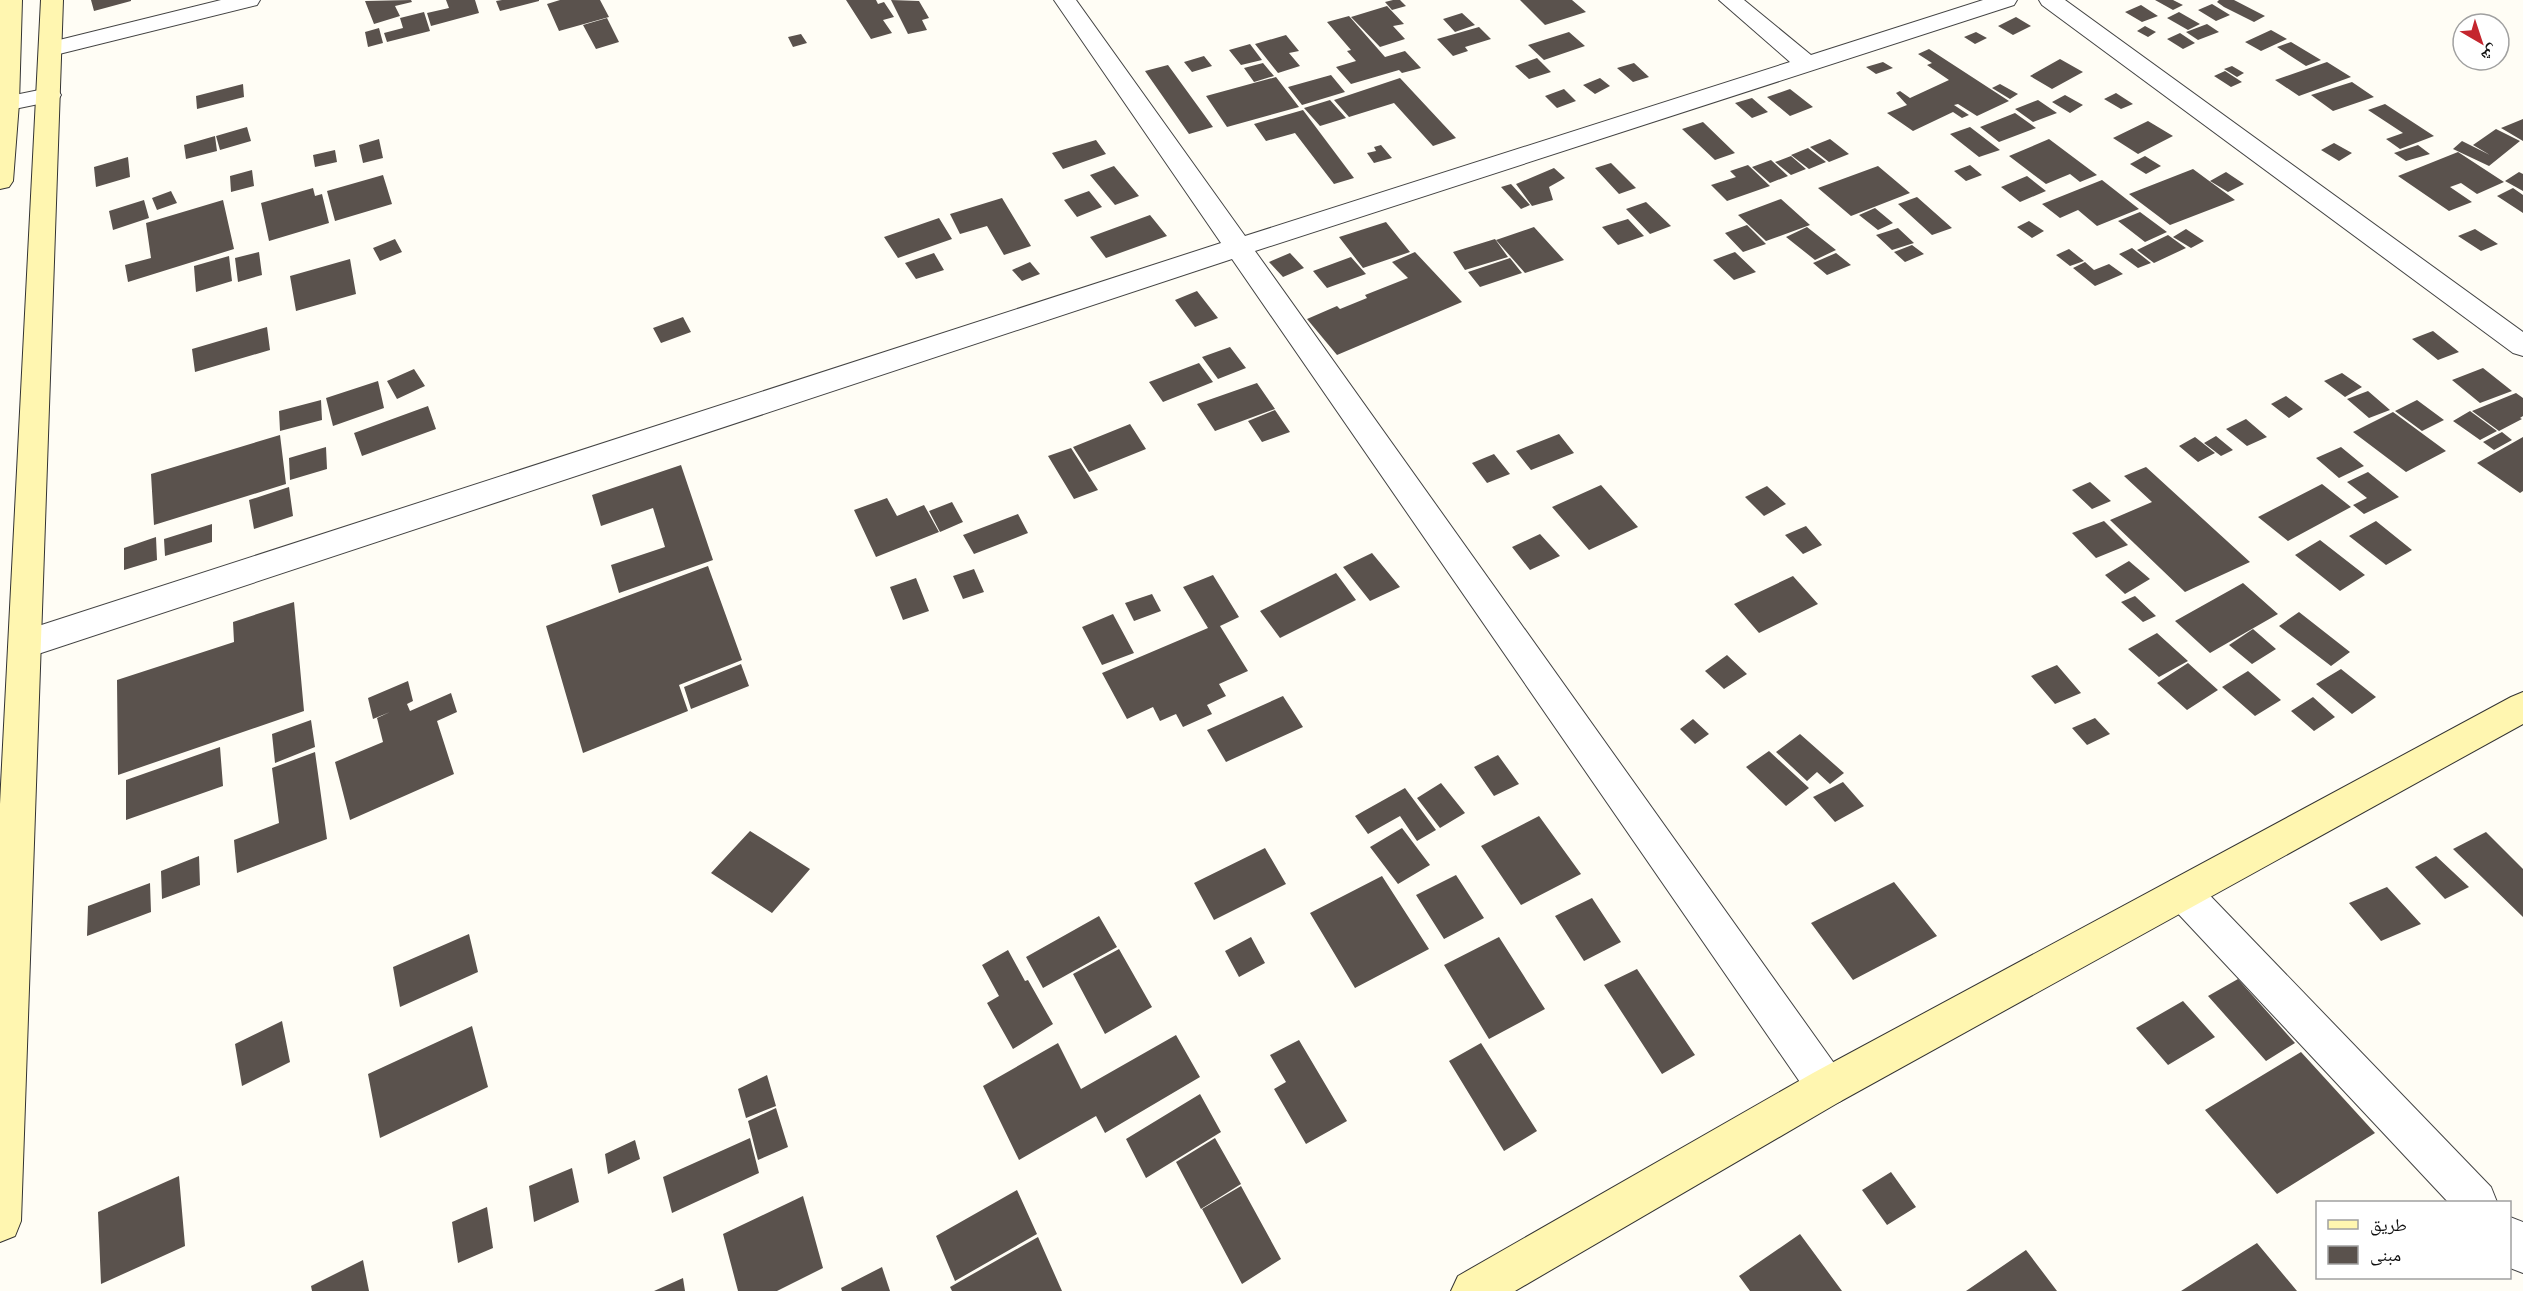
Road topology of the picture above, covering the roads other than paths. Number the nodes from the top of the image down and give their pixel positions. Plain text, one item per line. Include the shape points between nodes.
1 (11, 0) edge
2 (52, 0) edge
3 (249, 0) edge
4 (1065, 0) edge
5 (1730, 0) edge
6 (2006, 0) edge
7 (2050, 0) edge
8 (51, 49) junction
9 (1807, 64) junction
10 (49, 95) junction
11 (4, 104) edge
12 (0, 181) edge
13 (1239, 248) junction
14 (2523, 346) edge
15 (26, 644) junction
16 (2523, 707) edge
17 (2183, 892) junction
18 (1827, 1087) junction
19 (2474, 1201) edge
20 (0, 1221) edge
21 (2511, 1239) edge
22 (2523, 1252) edge
23 (1473, 1291) edge

1 - 11 street
2 - 8 street
3 - 8 street
4 - 13 street
5 - 9 street
6 - 9 street
7 - 14 street
8 - 10 street
9 - 13 street
10 - 11 street
10 - 15 street
11 - 12 street
13 - 15 street
13 - 18 street
15 - 20 street
16 - 17 street
17 - 18 street
17 - 19 street
18 - 23 street
21 - 22 street

